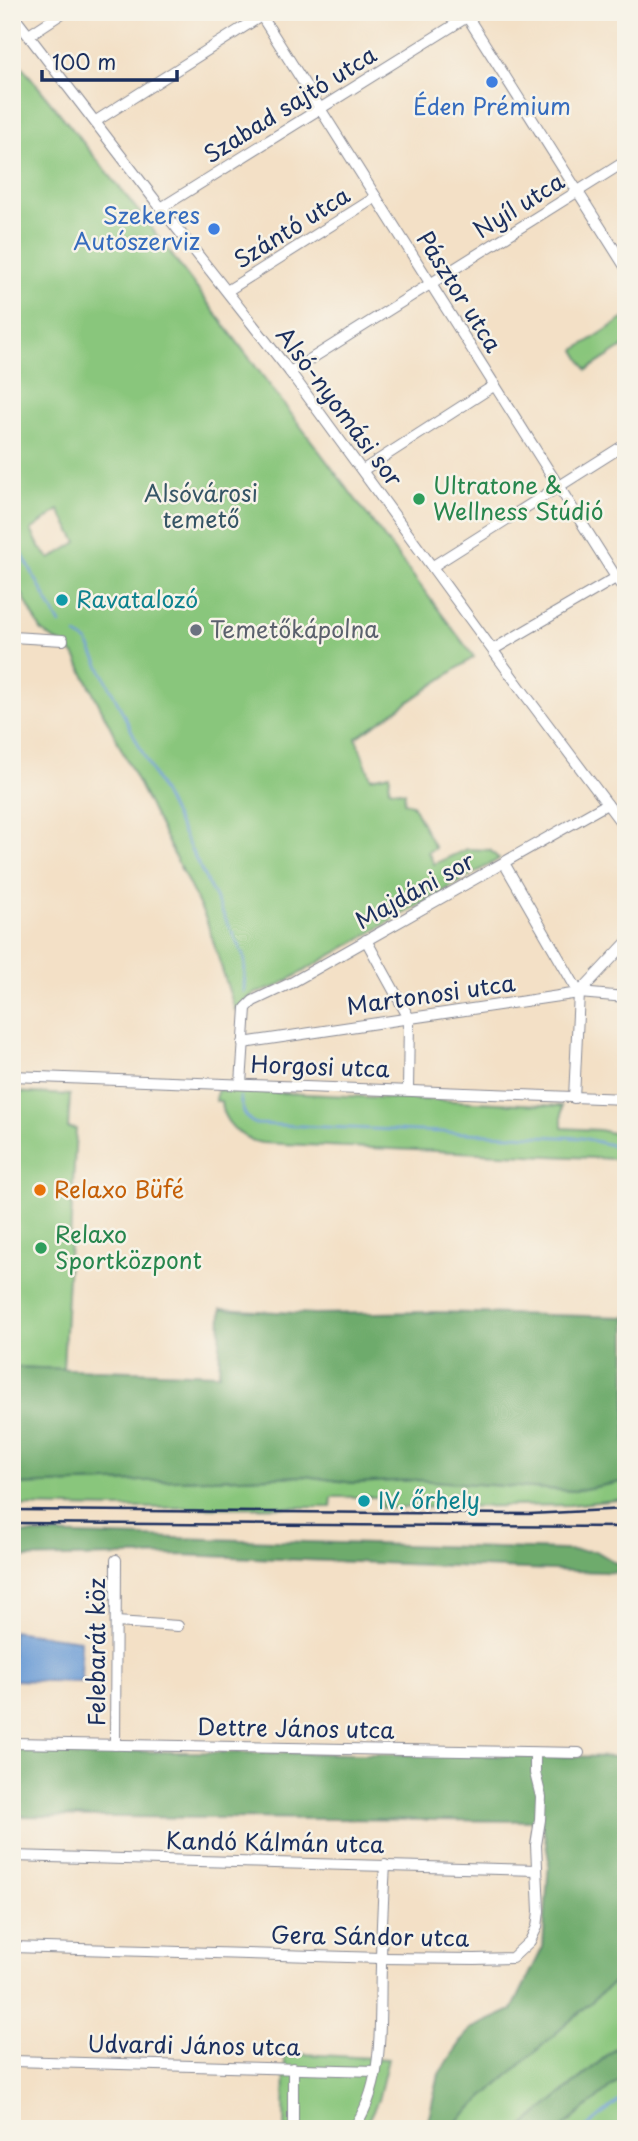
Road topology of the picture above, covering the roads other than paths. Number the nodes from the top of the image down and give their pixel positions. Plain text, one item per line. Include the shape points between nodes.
1 (64, 12) edge
2 (12, 14) edge
3 (260, 14) edge
4 (469, 14) edge
5 (29, 36) junction
6 (320, 109) junction
7 (96, 121) junction
8 (626, 161) edge
9 (578, 192) junction
10 (376, 197) junction
11 (160, 208) junction
12 (626, 268) edge
13 (431, 285) junction
14 (228, 291) junction
15 (290, 372) junction
16 (495, 385) junction
17 (626, 444) edge
18 (363, 470) junction
19 (559, 487) junction
20 (433, 566) junction
21 (621, 575) edge
22 (626, 593) edge
23 (12, 637) edge
24 (63, 640) dead end
25 (494, 649) junction
26 (607, 804) junction
27 (626, 829) edge
28 (504, 863) junction
29 (366, 940) junction
30 (626, 943) edge
31 (579, 993) junction
32 (626, 997) edge
33 (409, 1018) junction
34 (243, 1043) junction
35 (12, 1076) edge
36 (241, 1084) junction
37 (408, 1090) junction
38 (574, 1098) junction
39 (626, 1099) edge
40 (116, 1560) dead end
41 (116, 1622) junction
42 (178, 1626) dead end
43 (12, 1743) edge
44 (115, 1745) junction
45 (535, 1753) junction
46 (579, 1753) dead end
47 (12, 1856) edge
48 (385, 1865) junction
49 (537, 1870) junction
50 (12, 1947) edge
51 (381, 1958) junction
52 (12, 2061) edge
53 (293, 2068) junction
54 (376, 2071) junction
55 (293, 2129) edge
56 (353, 2129) edge

1 - 5 street
2 - 5 street, Alsó-nyomási sor
3 - 6 street, Pásztor utca
3 - 7 street
4 - 6 street, Szabad sajtó utca
4 - 9 street
5 - 7 street, Alsó-nyomási sor
6 - 10 street, Pásztor utca
6 - 11 street, Szabad sajtó utca
7 - 11 street, Alsó-nyomási sor
8 - 9 street, Nyíl utca
9 - 12 street
9 - 13 street, Nyíl utca
10 - 13 street, Pásztor utca
10 - 14 street, Szántó utca
11 - 14 street, Alsó-nyomási sor
13 - 15 street, Nyíl utca
13 - 16 street, Pásztor utca
14 - 15 street, Alsó-nyomási sor
15 - 18 street, Alsó-nyomási sor
16 - 18 street
16 - 19 street, Pásztor utca
17 - 19 street
18 - 20 street, Alsó-nyomási sor
19 - 20 street
19 - 21 street, Pásztor utca
20 - 25 street, Alsó-nyomási sor
21 - 22 street, Pásztor utca
21 - 25 street
23 - 24 street
25 - 26 street, Alsó-nyomási sor
26 - 27 street, Alsó-nyomási sor
26 - 28 street, Majdáni sor
28 - 29 street, Majdáni sor
28 - 31 street
29 - 33 street
29 - 34 street, Majdáni sor via 253,1001 244,1012
30 - 31 street
31 - 32 street, Martonosi utca
31 - 33 street, Martonosi utca
31 - 38 street
33 - 34 street, Martonosi utca
33 - 37 street
34 - 36 street
35 - 36 street, Horgosi utca
36 - 37 street, Horgosi utca
37 - 38 street, Horgosi utca
38 - 39 street, Horgosi utca
40 - 41 street, Felebarát köz
41 - 42 street
41 - 44 street, Felebarát köz
43 - 44 street, Dettre János utca
44 - 45 street, Dettre János utca
45 - 46 street, Dettre János utca
45 - 49 street, Gera Sándor utca via 541,1797
47 - 48 street, Kandó Kálmán utca
48 - 49 street, Kandó Kálmán utca
48 - 51 street
49 - 51 street, Gera Sándor utca via 537,1927 512,1958
50 - 51 street, Gera Sándor utca
51 - 54 street
52 - 53 street, Udvardi János utca
53 - 54 street, Udvardi János utca
53 - 55 street
54 - 56 street via 367,2105

